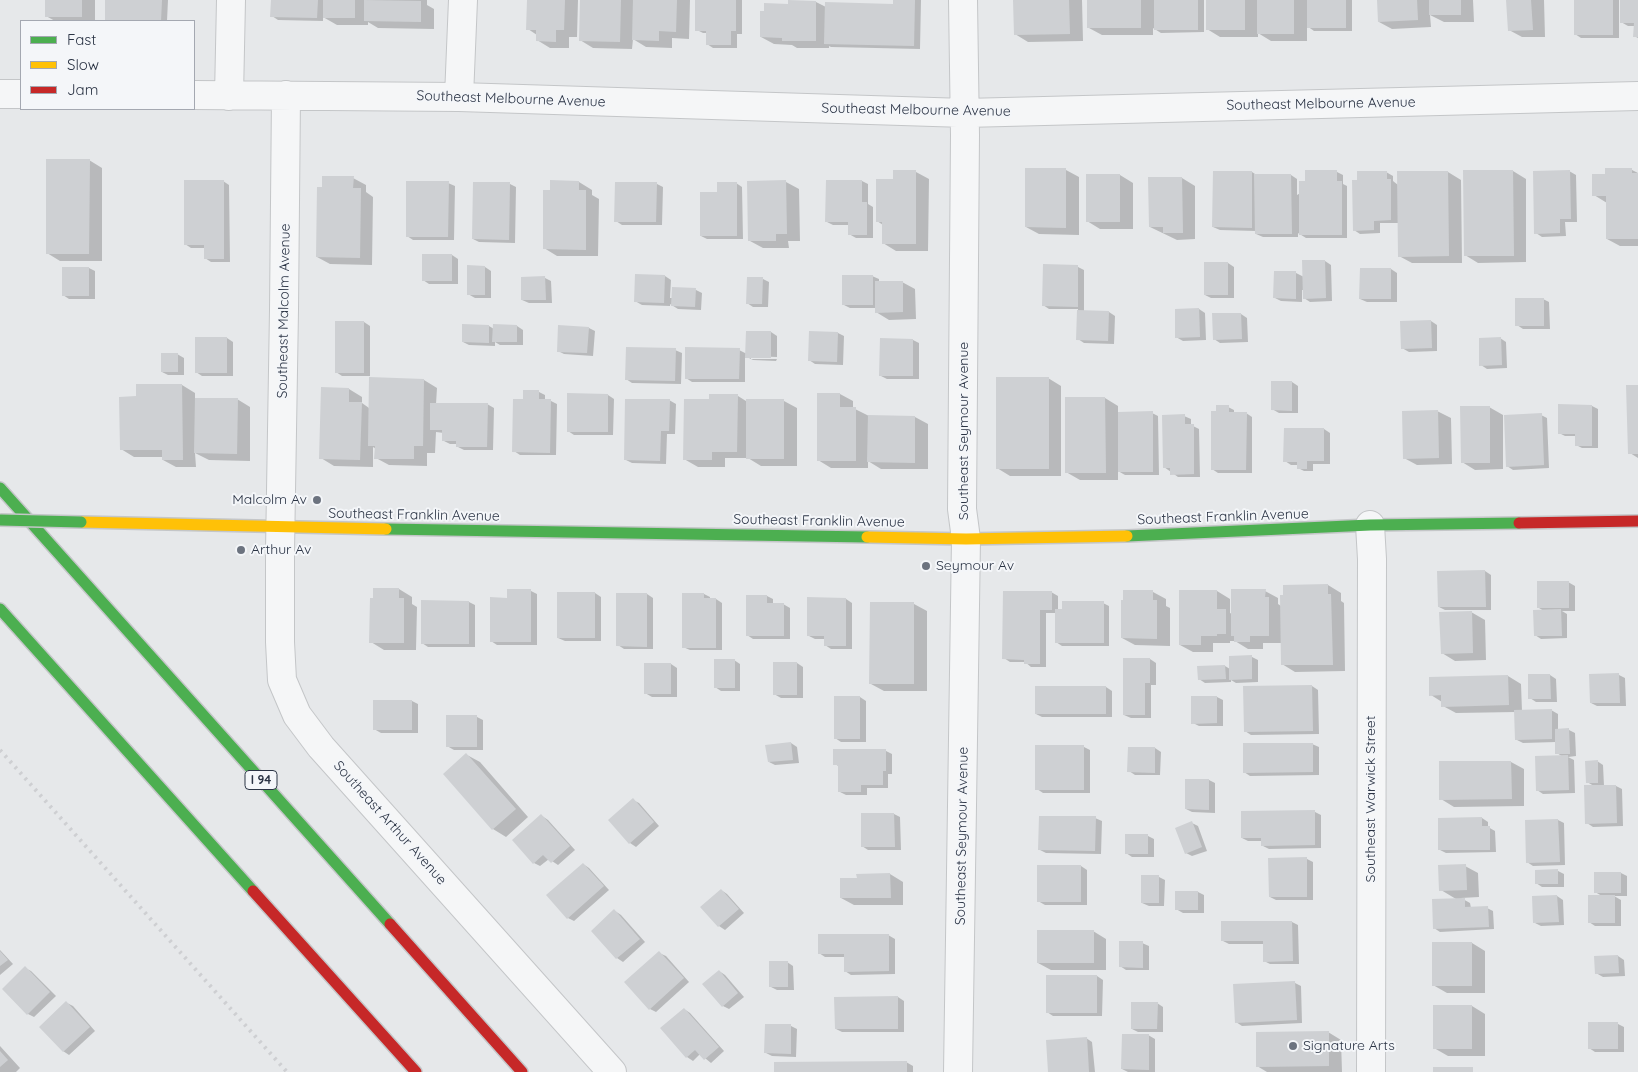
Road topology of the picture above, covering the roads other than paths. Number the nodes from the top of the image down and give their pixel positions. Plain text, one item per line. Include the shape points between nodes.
1 (231, 0) edge
2 (463, 0) edge
3 (963, 0) edge
4 (0, 94) edge
5 (20, 94) edge
6 (195, 95) edge
7 (286, 95) junction
8 (229, 96) junction
9 (1638, 96) edge
10 (459, 98) junction
11 (965, 113) junction
12 (0, 488) edge
13 (0, 520) edge
14 (1638, 521) edge
15 (1370, 525) junction
16 (280, 527) junction
17 (966, 539) junction
18 (0, 609) edge
19 (416, 1072) edge
20 (522, 1072) edge
21 (612, 1072) edge
22 (958, 1072) edge
23 (1371, 1072) edge

1 - 8 street
2 - 10 street
3 - 11 street, Southeast Seymour Avenue
4 - 5 street
6 - 8 street, Southeast Melbourne Avenue
7 - 8 street, Southeast Melbourne Avenue
7 - 10 street, Southeast Melbourne Avenue
7 - 16 street, Southeast Malcolm Avenue
9 - 11 street, Southeast Melbourne Avenue
10 - 11 street, Southeast Melbourne Avenue
11 - 17 street, Southeast Seymour Avenue via 962,509
12 - 20 main road, I 94
13 - 16 main road, Southeast Franklin Avenue, bridge
14 - 15 main road, Southeast Franklin Avenue
15 - 17 main road, Southeast Franklin Avenue via 1170,535
15 - 23 street, Southeast Warwick Street
16 - 17 main road, Southeast Franklin Avenue
16 - 21 street, Southeast Arthur Avenue via 282,680 297,715 321,747
17 - 22 street, Southeast Seymour Avenue
18 - 19 main road

